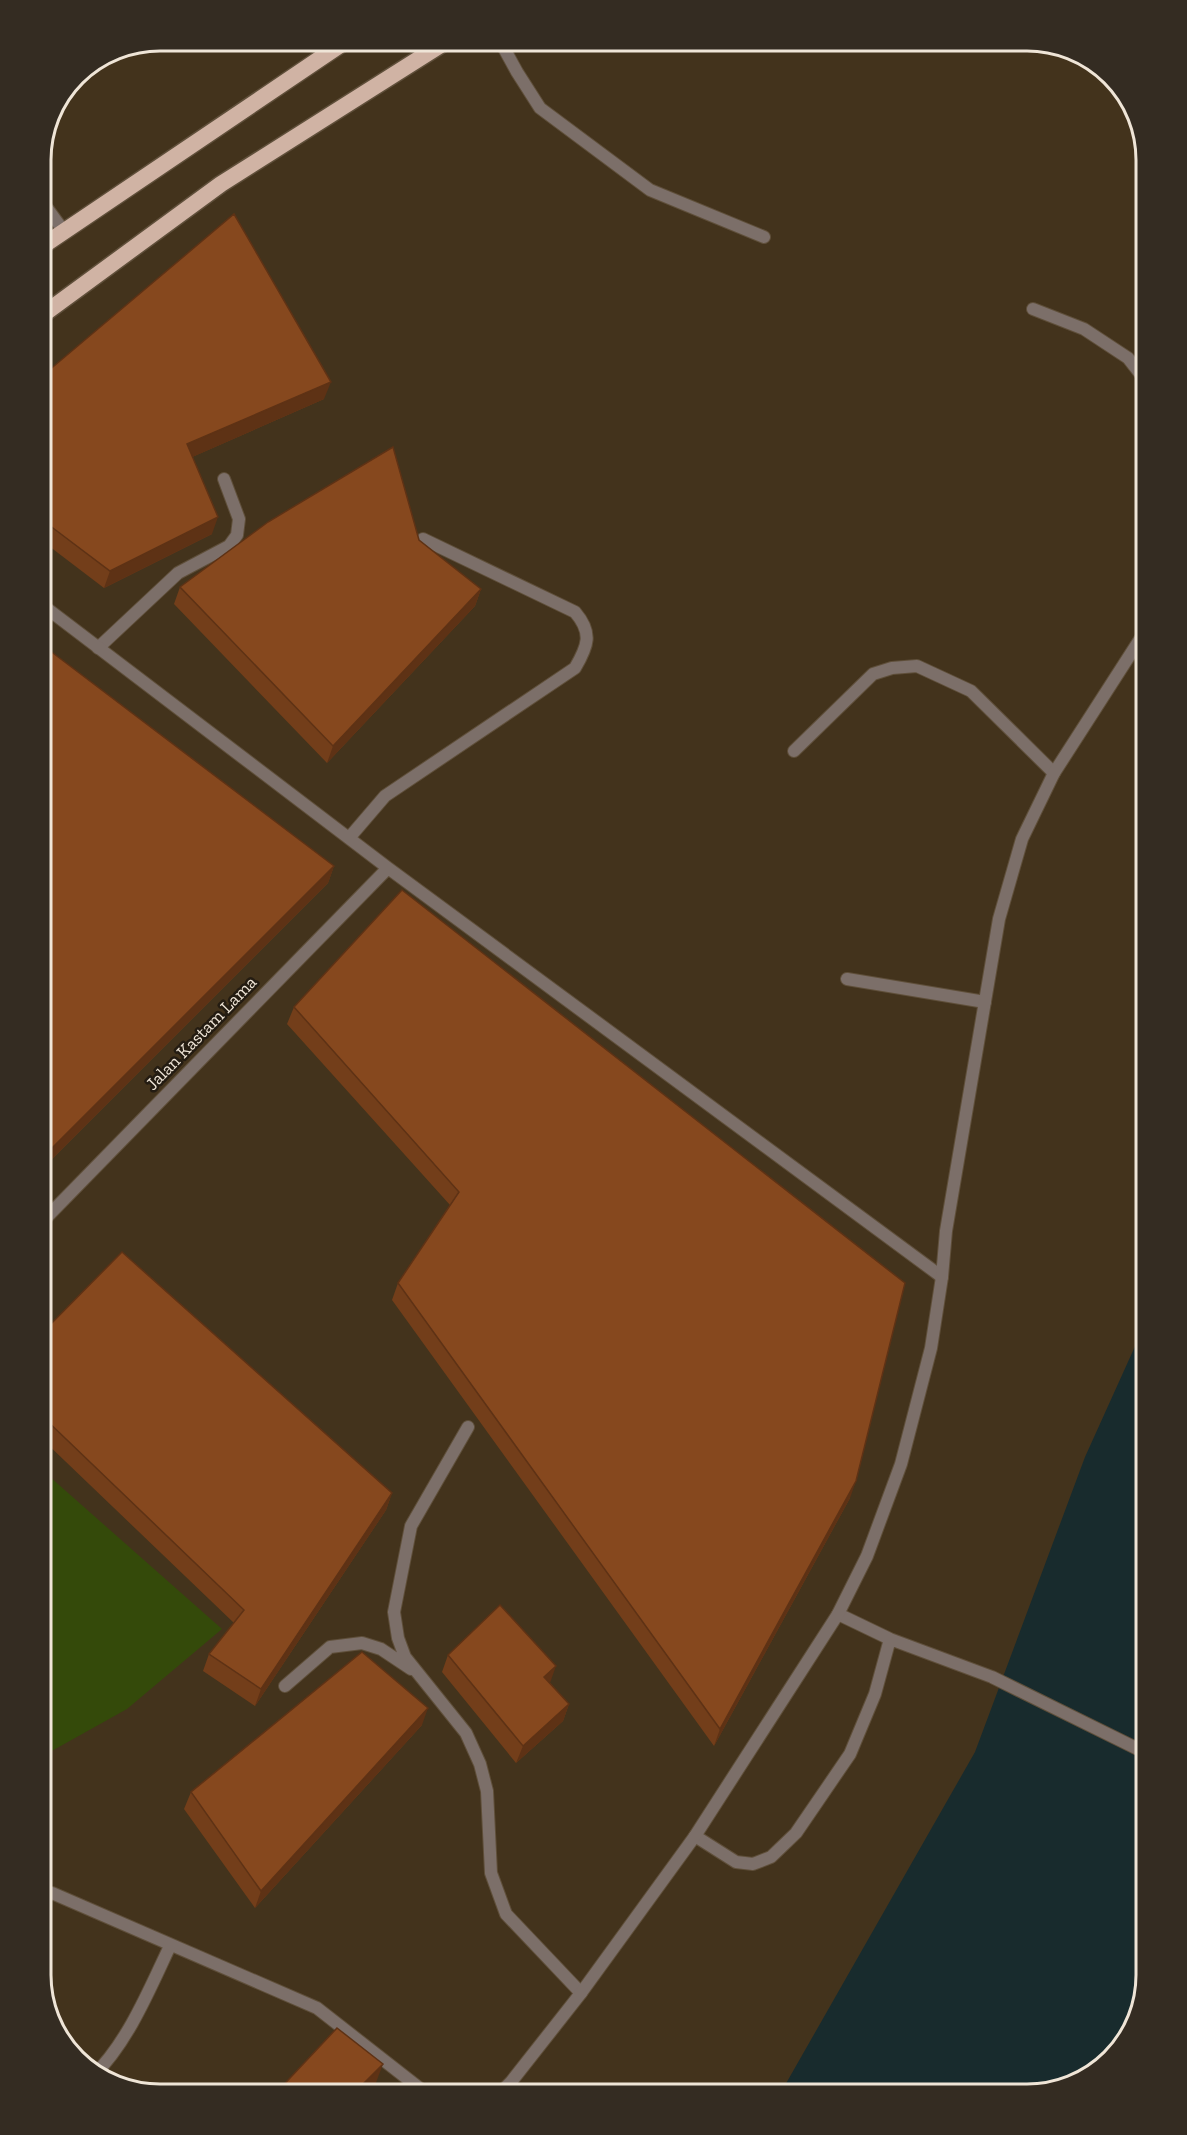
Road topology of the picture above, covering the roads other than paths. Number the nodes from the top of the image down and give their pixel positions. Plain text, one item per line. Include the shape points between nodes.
1 (330, 51) edge
2 (431, 51) edge
3 (505, 51) edge
4 (51, 214) edge
5 (63, 230) junction
6 (764, 237) dead end
7 (51, 239) edge
8 (51, 309) edge
9 (1033, 309) dead end
10 (1136, 368) edge
11 (224, 479) dead end
12 (423, 539) dead end
13 (51, 612) edge
14 (1136, 646) edge
15 (98, 648) junction
16 (794, 751) dead end
17 (1054, 773) junction
18 (349, 838) junction
19 (388, 868) junction
20 (847, 979) dead end
21 (985, 1002) junction
22 (51, 1207) edge
23 (942, 1277) junction
24 (468, 1427) dead end
25 (838, 1614) junction
26 (890, 1640) junction
27 (420, 1674) junction
28 (285, 1686) dead end
29 (1136, 1749) edge
30 (694, 1836) junction
31 (51, 1893) edge
32 (170, 1946) junction
33 (581, 1993) junction
34 (102, 2067) edge
35 (414, 2084) edge
36 (509, 2084) edge

1 - 5 highway
2 - 8 highway via 221,184
3 - 6 street via 540,108 650,190
4 - 5 street
5 - 7 highway
9 - 10 street via 1084,329 1128,358
11 - 15 street via 238,519 237,535 229,546 178,573
12 - 18 street via 574,612 588,636 575,668 385,796
13 - 15 street
14 - 17 street
15 - 18 street
16 - 17 street via 873,674 917,666 971,691
17 - 21 street via 1022,839 999,919
18 - 19 street
19 - 22 street, Jalan Kastam Lama
19 - 23 street
20 - 21 street
21 - 23 street via 946,1231
23 - 25 street via 931,1348 901,1464 867,1556
24 - 27 street via 408,1537 394,1612 405,1657
25 - 26 street
25 - 30 street
26 - 29 street via 992,1677
26 - 30 street via 875,1695 850,1754 795,1833 771,1857 753,1864 736,1862
27 - 28 street via 381,1649 362,1643 330,1647
27 - 33 street via 466,1733 480,1764 487,1791 490,1873 506,1914
30 - 33 street
31 - 32 street
32 - 34 street via 136,2016
32 - 35 street via 317,2008
33 - 36 street

